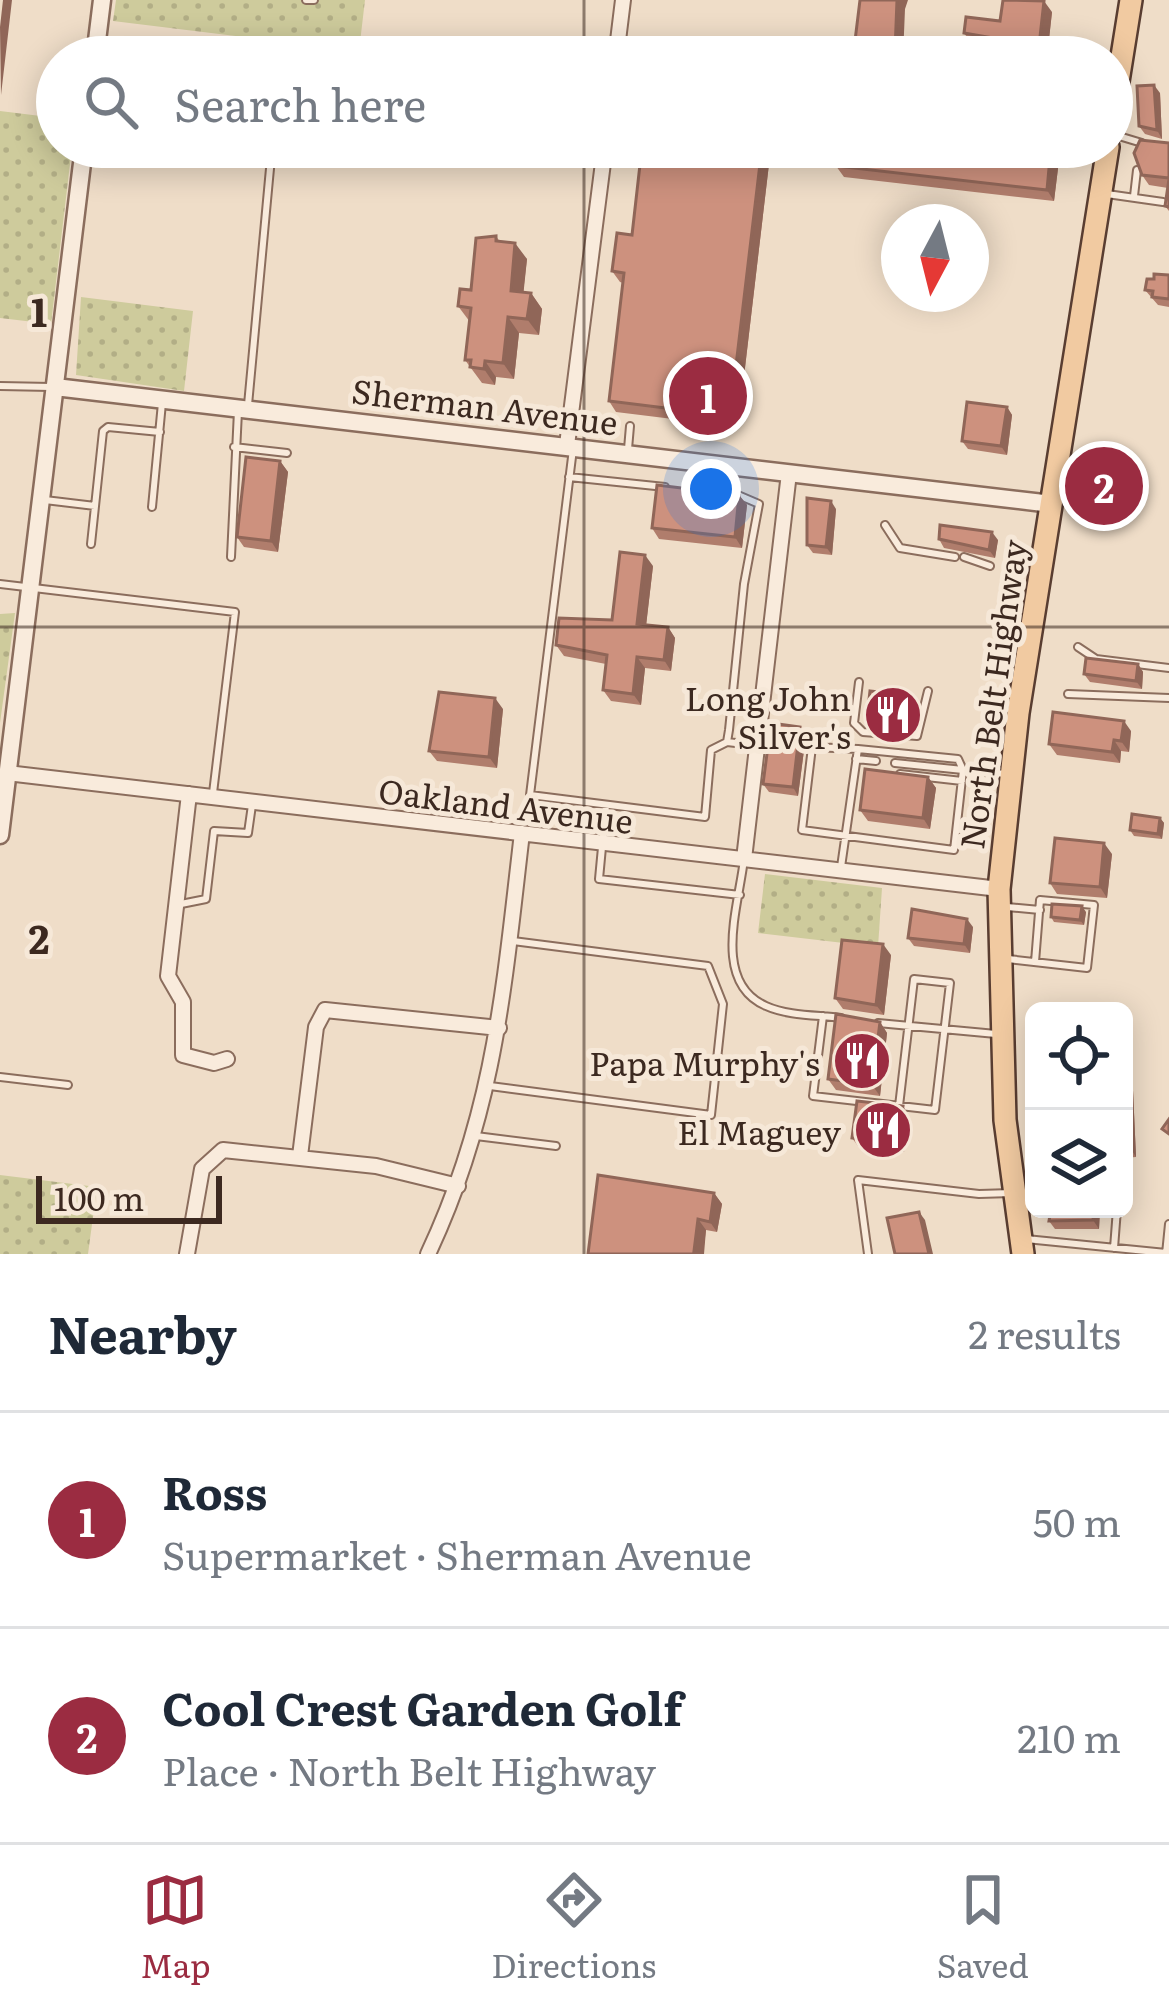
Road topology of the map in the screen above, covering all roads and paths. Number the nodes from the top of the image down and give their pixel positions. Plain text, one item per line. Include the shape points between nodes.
1 (102, 0) edge
2 (623, 0) edge
3 (1131, 0) edge
4 (98, 36) edge
5 (619, 36) edge
6 (1125, 36) edge
7 (1133, 141) edge
8 (1141, 143) junction
9 (1156, 146) edge
10 (1138, 157) edge
11 (81, 168) edge
12 (270, 168) edge
13 (603, 168) edge
14 (1104, 168) edge
15 (1137, 170) edge
16 (1100, 193) junction
17 (1133, 198) junction
18 (1163, 202) edge
19 (0, 386) edge
20 (55, 387) junction
21 (163, 399) junction
22 (243, 408) junction
23 (630, 426) dead end
24 (160, 432) junction
25 (570, 445) junction
26 (234, 447) junction
27 (628, 452) junction
28 (287, 453) dead end
29 (790, 473) junction
30 (569, 477) junction
31 (680, 489) edge
32 (724, 494) edge
33 (40, 500) junction
34 (1052, 504) junction
35 (94, 506) junction
36 (152, 507) dead end
37 (884, 525) dead end
38 (91, 544) dead end
39 (231, 557) dead end
40 (990, 566) dead end
41 (0, 584) edge
42 (29, 586) junction
43 (1078, 647) dead end
44 (1169, 668) edge
45 (859, 682) dead end
46 (928, 691) dead end
47 (1067, 694) dead end
48 (1169, 698) edge
49 (727, 742) junction
50 (758, 746) junction
51 (858, 749) junction
52 (895, 763) dead end
53 (856, 764) junction
54 (876, 766) edge
55 (963, 770) junction
56 (7, 773) junction
57 (898, 773) edge
58 (1010, 774) junction
59 (962, 781) junction
60 (188, 794) junction
61 (213, 796) junction
62 (252, 802) junction
63 (606, 805) junction
64 (521, 833) junction
65 (0, 835) edge
66 (845, 838) junction
67 (603, 843) junction
68 (745, 860) junction
69 (840, 870) junction
70 (740, 895) junction
71 (999, 898) junction
72 (175, 905) junction
73 (1040, 910) junction
74 (509, 940) junction
75 (998, 958) junction
76 (1035, 962) junction
77 (823, 1016) junction
78 (844, 1019) edge
79 (866, 1022) edge
80 (499, 1028) junction
81 (909, 1028) junction
82 (945, 1033) junction
83 (999, 1034) junction
84 (227, 1059) dead end
85 (0, 1077) edge
86 (68, 1085) dead end
87 (490, 1086) junction
88 (899, 1106) junction
89 (476, 1136) junction
90 (556, 1146) dead end
91 (300, 1156) junction
92 (1020, 1185) edge
93 (458, 1186) junction
94 (1116, 1218) edge
95 (1169, 1224) edge
96 (1022, 1246) edge
97 (1114, 1248) junction
98 (1166, 1253) edge
99 (187, 1254) edge
100 (428, 1254) edge
101 (868, 1254) edge

1 - 4 street
2 - 5 street
3 - 6 main road
7 - 8 lane
8 - 9 lane
8 - 10 lane
11 - 20 street
12 - 22 lane
13 - 25 street
14 - 16 main road, North Belt Highway
15 - 17 lane
16 - 17 lane
16 - 34 main road, North Belt Highway
17 - 18 lane
19 - 20 lane
20 - 21 street, Sherman Avenue
20 - 33 street
21 - 22 street, Sherman Avenue
21 - 24 lane
22 - 25 street, Sherman Avenue
22 - 26 lane
23 - 27 lane
24 - 35 lane via 103,431
24 - 36 lane
25 - 27 street, Sherman Avenue
25 - 30 lane
26 - 28 lane
26 - 39 lane
27 - 29 street, Sherman Avenue
29 - 34 street, Sherman Avenue
29 - 50 street
30 - 31 lane
30 - 63 lane via 530,795
32 - 49 lane via 760,504
33 - 35 lane
33 - 42 street
34 - 58 main road, North Belt Highway
35 - 38 lane
37 - 40 lane via 900,548
41 - 42 lane
42 - 56 street
42 - 61 lane via 235,612
43 - 44 lane via 1096,659
45 - 46 lane via 854,722 863,731 917,736
47 - 48 lane
49 - 50 lane
49 - 63 lane via 711,750 705,818
50 - 68 street
51 - 53 lane
51 - 55 lane via 958,759
51 - 66 lane via 812,747 802,830
52 - 55 lane
53 - 54 lane
53 - 66 lane
55 - 58 lane
55 - 59 lane
56 - 60 street, Oakland Avenue
56 - 65 street
57 - 59 lane
58 - 71 main road, North Belt Highway
59 - 66 lane via 954,850
60 - 61 street, Oakland Avenue
60 - 72 street
61 - 62 street, Oakland Avenue
62 - 64 street, Oakland Avenue
62 - 72 lane via 248,833 214,831 206,898
63 - 67 lane
64 - 67 street, Oakland Avenue
64 - 74 street
66 - 69 lane
67 - 68 street, Oakland Avenue
67 - 70 lane via 598,879
68 - 69 street, Oakland Avenue
68 - 70 lane
69 - 71 street, Oakland Avenue
70 - 77 lane via 733,946 746,991 772,1009
71 - 73 lane
71 - 75 main road, North Belt Highway
72 - 84 street via 168,976 183,1003 183,1055
73 - 76 lane
73 - 76 lane via 1040,899 1094,905 1087,968
74 - 80 street
74 - 87 lane via 707,966 723,1004 711,1115
75 - 76 lane
75 - 83 main road, North Belt Highway
77 - 78 lane
77 - 88 lane via 813,1096
79 - 81 lane
80 - 87 street
80 - 91 street via 325,1010 316,1027
81 - 82 lane
81 - 82 lane via 914,979 950,983
81 - 88 lane
82 - 83 lane
82 - 88 lane via 935,1110
83 - 92 main road, North Belt Highway
85 - 86 lane
87 - 89 street
89 - 90 lane
89 - 93 street
91 - 93 street
91 - 99 street via 235,1150 208,1158
92 - 96 main road, North Belt Highway
92 - 101 lane via 980,1194 858,1180
93 - 100 street
94 - 97 lane
95 - 98 lane
96 - 97 lane
97 - 98 lane

